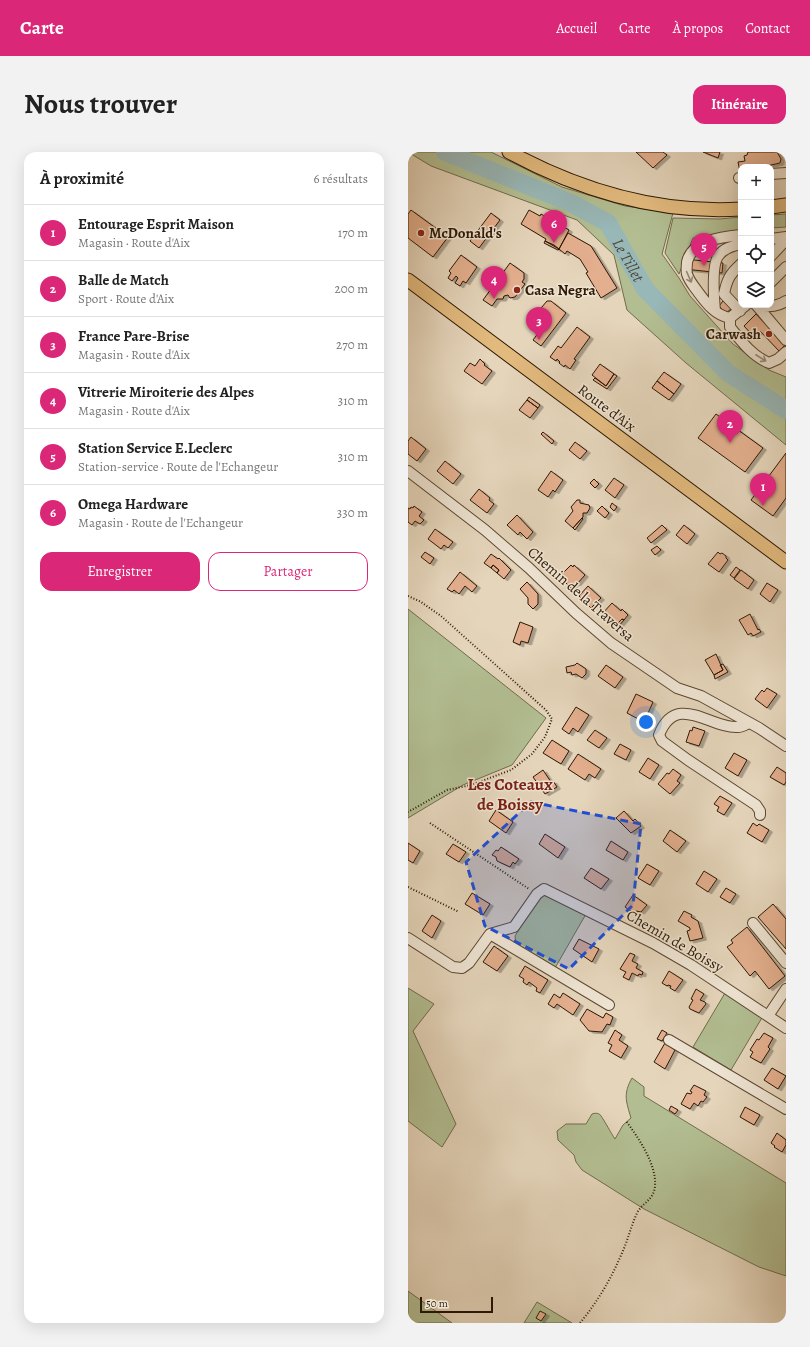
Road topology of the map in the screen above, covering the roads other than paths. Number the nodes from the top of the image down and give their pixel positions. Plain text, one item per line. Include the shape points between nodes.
1 (509, 152) edge
2 (786, 173) edge
3 (774, 174) edge
4 (786, 205) edge
5 (774, 207) edge
6 (738, 210) edge
7 (786, 232) edge
8 (774, 234) edge
9 (738, 235) edge
10 (774, 235) edge
11 (786, 237) edge
12 (786, 240) edge
13 (738, 245) edge
14 (774, 253) edge
15 (738, 267) edge
16 (786, 267) edge
17 (774, 279) edge
18 (408, 280) edge
19 (786, 300) edge
20 (738, 304) edge
21 (774, 307) edge
22 (743, 308) edge
23 (759, 308) edge
24 (715, 311) junction
25 (730, 318) junction
26 (786, 340) edge
27 (786, 352) edge
28 (408, 471) edge
29 (786, 562) edge
30 (750, 723) junction
31 (786, 746) edge
32 (760, 815) dead end
33 (753, 923) dead end
34 (490, 934) junction
35 (408, 938) edge
36 (786, 962) edge
37 (786, 989) edge
38 (609, 1006) dead end
39 (768, 1016) junction
40 (786, 1028) edge
41 (669, 1040) dead end
42 (786, 1109) edge

1 - 6 main road via 564,178 623,198 688,209
2 - 3 street
4 - 5 main road
7 - 8 street
9 -> 24 street via 709,241 689,254 686,272 688,278 708,306
10 - 11 street
12 - 14 street
13 - 24 street via 724,249 718,256 714,273
15 - 20 street via 726,282 724,294
16 - 17 street
18 - 29 main road, Route d'Aix
19 - 21 street
22 - 25 street
23 - 26 street
24 - 25 street via 723,317
25 -> 27 street via 730,327 744,345 761,360 769,363
28 - 30 street, Chemin de la Traversa via 485,530 610,643 677,688 701,696
30 - 31 street, Chemin de la Traversa
30 - 32 street via 739,727 726,726 690,714 678,715 667,721 660,735 662,741 688,760 756,805
33 - 36 street
34 - 35 street via 469,963 462,968 453,967
34 - 38 street
34 - 39 street, Chemin de Boissy via 514,927 540,891 653,943 692,965
37 - 39 street
39 - 40 street, Chemin de Boissy
41 - 42 street

